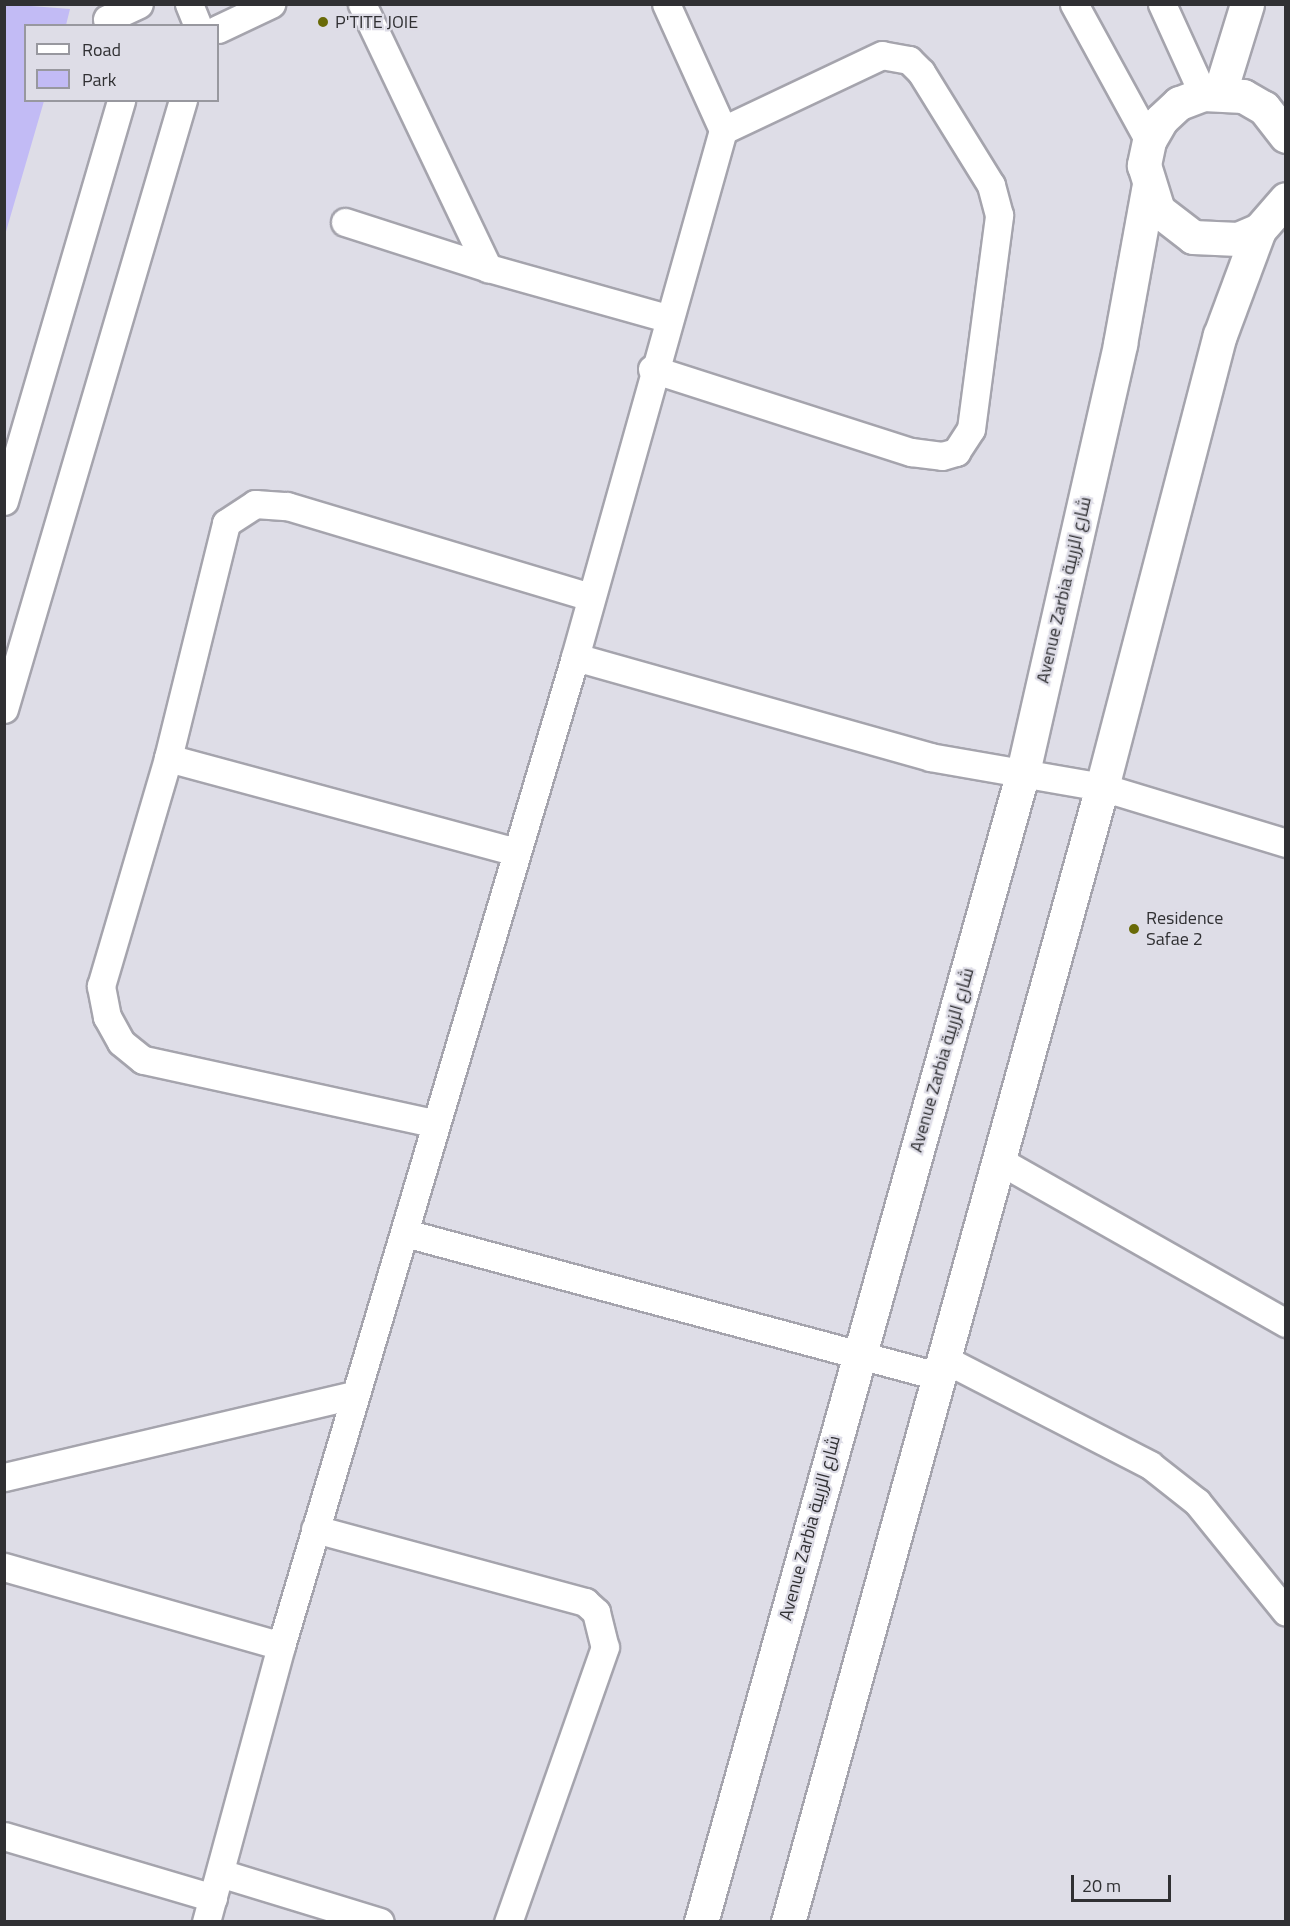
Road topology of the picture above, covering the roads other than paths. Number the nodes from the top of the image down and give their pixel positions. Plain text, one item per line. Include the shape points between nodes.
1 (139, 4) edge
2 (189, 4) edge
3 (271, 4) edge
4 (362, 4) edge
5 (666, 4) edge
6 (1074, 4) edge
7 (1162, 4) edge
8 (1247, 4) edge
9 (106, 16) edge
10 (197, 24) edge
11 (219, 28) edge
12 (1212, 93) junction
13 (120, 102) edge
14 (182, 102) edge
15 (723, 130) junction
16 (1286, 136) edge
17 (1149, 141) junction
18 (1148, 189) junction
19 (1276, 215) edge
20 (345, 222) dead end
21 (488, 268) junction
22 (667, 318) junction
23 (651, 369) junction
24 (4, 501) edge
25 (590, 597) junction
26 (575, 657) junction
27 (4, 709) edge
28 (168, 758) junction
29 (1023, 772) junction
30 (1102, 787) junction
31 (1286, 843) edge
32 (513, 851) junction
33 (433, 1123) junction
34 (998, 1160) junction
35 (405, 1233) junction
36 (1286, 1323) edge
37 (858, 1354) junction
38 (940, 1367) junction
39 (354, 1395) junction
40 (4, 1478) edge
41 (315, 1529) junction
42 (4, 1567) edge
43 (1286, 1612) edge
44 (281, 1646) junction
45 (4, 1836) edge
46 (213, 1897) edge
47 (380, 1922) edge
48 (508, 1922) edge
49 (701, 1922) edge
50 (788, 1922) edge

1 - 9 street
2 - 10 street
3 - 11 street
4 - 21 street
5 - 15 street
6 - 17 street
7 - 12 street
8 - 12 main road
12 - 16 main road via 1264,108
12 - 17 main road via 1179,103
13 - 24 street
14 - 27 street
15 - 22 street
15 - 23 street via 882,56 909,60 921,72 991,185 999,215 971,429 956,452 942,456 910,452
17 - 18 main road, Avenue Zarbia شارع الزربية
18 - 19 main road via 1158,210 1194,237 1238,239
18 - 29 main road, Avenue Zarbia شارع الزربية via 1120,344
19 - 30 main road via 1220,335
20 - 21 street
21 - 22 street
22 - 23 street
23 - 25 street
25 - 26 street
25 - 28 street via 287,506 255,504 240,509 226,523
26 - 29 street via 930,758
26 - 32 street
28 - 32 street
28 - 33 street via 101,986 107,1017 121,1042 143,1060
29 - 30 street
29 - 37 main road, Avenue Zarbia شارع الزربية
30 - 31 street
30 - 34 main road
32 - 33 street
33 - 35 street
34 - 36 street
34 - 38 main road
35 - 37 street
35 - 39 street
37 - 38 street
37 - 49 main road, Avenue Zarbia شارع الزربية
38 - 43 street via 1150,1465 1197,1502
38 - 50 main road
39 - 40 street
39 - 41 street
41 - 44 street
41 - 48 street via 585,1602 596,1612 605,1647
42 - 44 street
44 - 46 street
45 - 46 street
46 - 47 street

